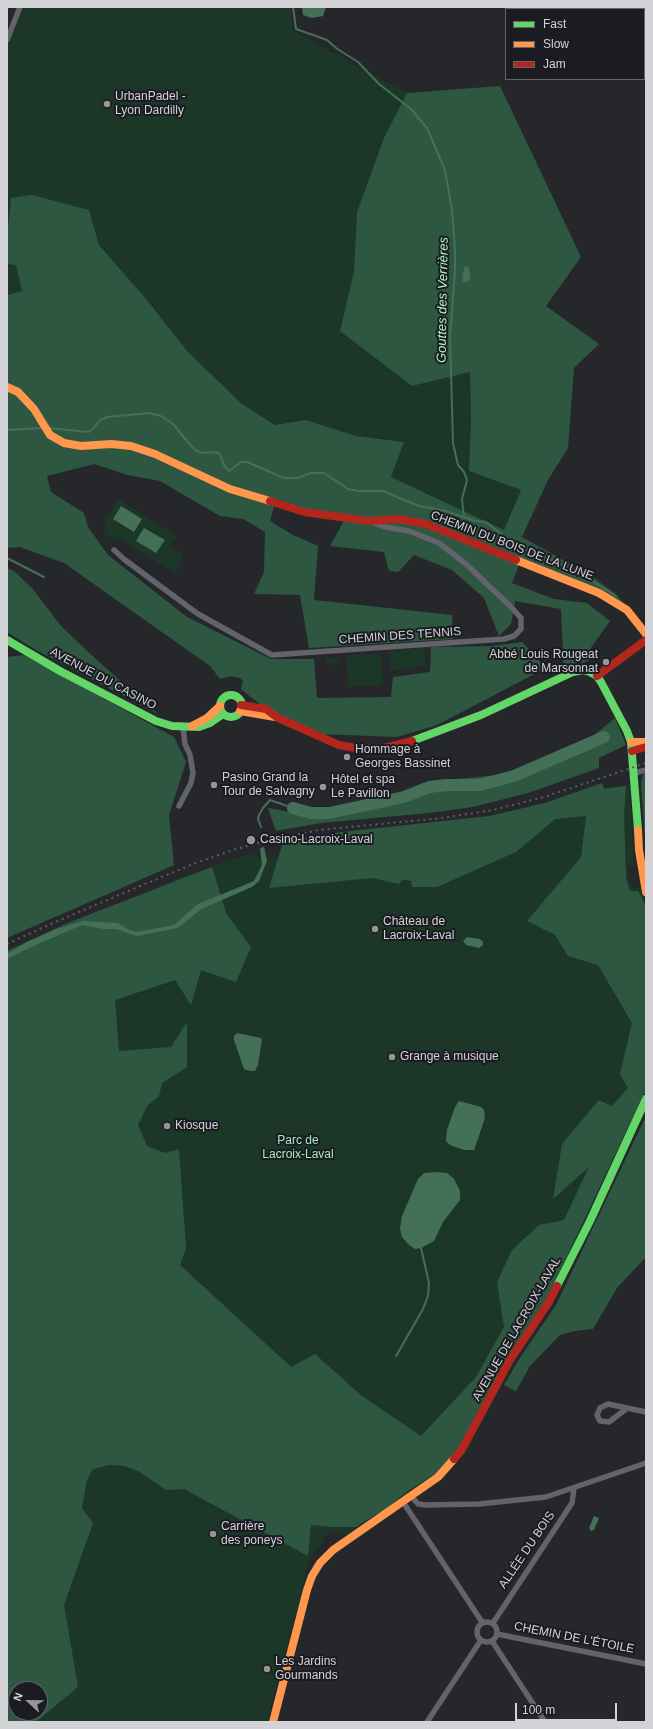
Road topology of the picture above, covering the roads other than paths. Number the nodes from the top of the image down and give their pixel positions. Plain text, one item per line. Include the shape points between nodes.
1 (20, 7) edge
2 (7, 40) edge
3 (7, 387) edge
4 (369, 521) junction
5 (114, 550) dead end
6 (646, 634) edge
7 (7, 640) edge
8 (646, 640) edge
9 (596, 676) junction
10 (241, 708) junction
11 (222, 710) junction
12 (188, 727) junction
13 (646, 742) edge
14 (632, 746) junction
15 (646, 747) edge
16 (646, 770) edge
17 (634, 773) junction
18 (179, 806) dead end
19 (646, 892) edge
20 (646, 1099) edge
21 (626, 1409) junction
22 (646, 1412) edge
23 (646, 1463) edge
24 (574, 1488) junction
25 (412, 1496) junction
26 (403, 1502) junction
27 (482, 1622) junction
28 (492, 1623) junction
29 (497, 1634) junction
30 (481, 1640) junction
31 (492, 1641) junction
32 (646, 1664) edge
33 (273, 1722) edge
34 (427, 1722) edge
35 (545, 1722) edge

1 - 2 street
3 - 4 street, CHEMIN DU BOIS DE LA LUNE via 24,398 50,435 57,440 74,445 131,446 155,454 230,489 304,512
4 - 5 street, CHEMIN DES TENNIS via 385,527 409,530 439,543 466,564 513,609 521,618 521,629 514,636 504,639 272,655 198,614
4 - 6 street, CHEMIN DU BOIS DE LA LUNE via 398,519 426,524 599,593 627,610
7 - 12 street, AVENUE DU CASINO via 156,721
8 - 9 street
9 - 10 street via 583,670 573,672 480,715 402,745 384,748 356,748 329,742 266,710
9 - 14 street via 627,731
10 - 11 street via 232,717
10 - 11 street via 239,699 230,696 224,698
11 - 12 street
12 - 18 street via 185,744 193,773 191,783
13 - 14 street
14 - 15 street
14 - 17 street
16 - 17 street
17 - 19 street via 639,850
20 - 25 street, AVENUE DE LACROIX-LAVAL via 590,1221 549,1302 510,1360 469,1438 451,1464
21 - 21 street via 608,1404 600,1408 597,1415 600,1421 609,1422
21 - 22 street
23 - 24 street
24 - 25 street via 546,1497 479,1504 425,1505 418,1504
24 - 28 street, ALLÉE DU BOIS via 572,1503
25 - 26 street, AVENUE DE LACROIX-LAVAL
26 - 27 street
26 - 33 street, AVENUE DE LACROIX-LAVAL via 333,1550 312,1576
27 - 28 street
27 - 30 street via 476,1631
28 - 29 street
29 - 31 street
29 - 32 street, CHEMIN DE L'ÉTOILE
30 - 31 street
30 - 34 street
31 - 35 street

